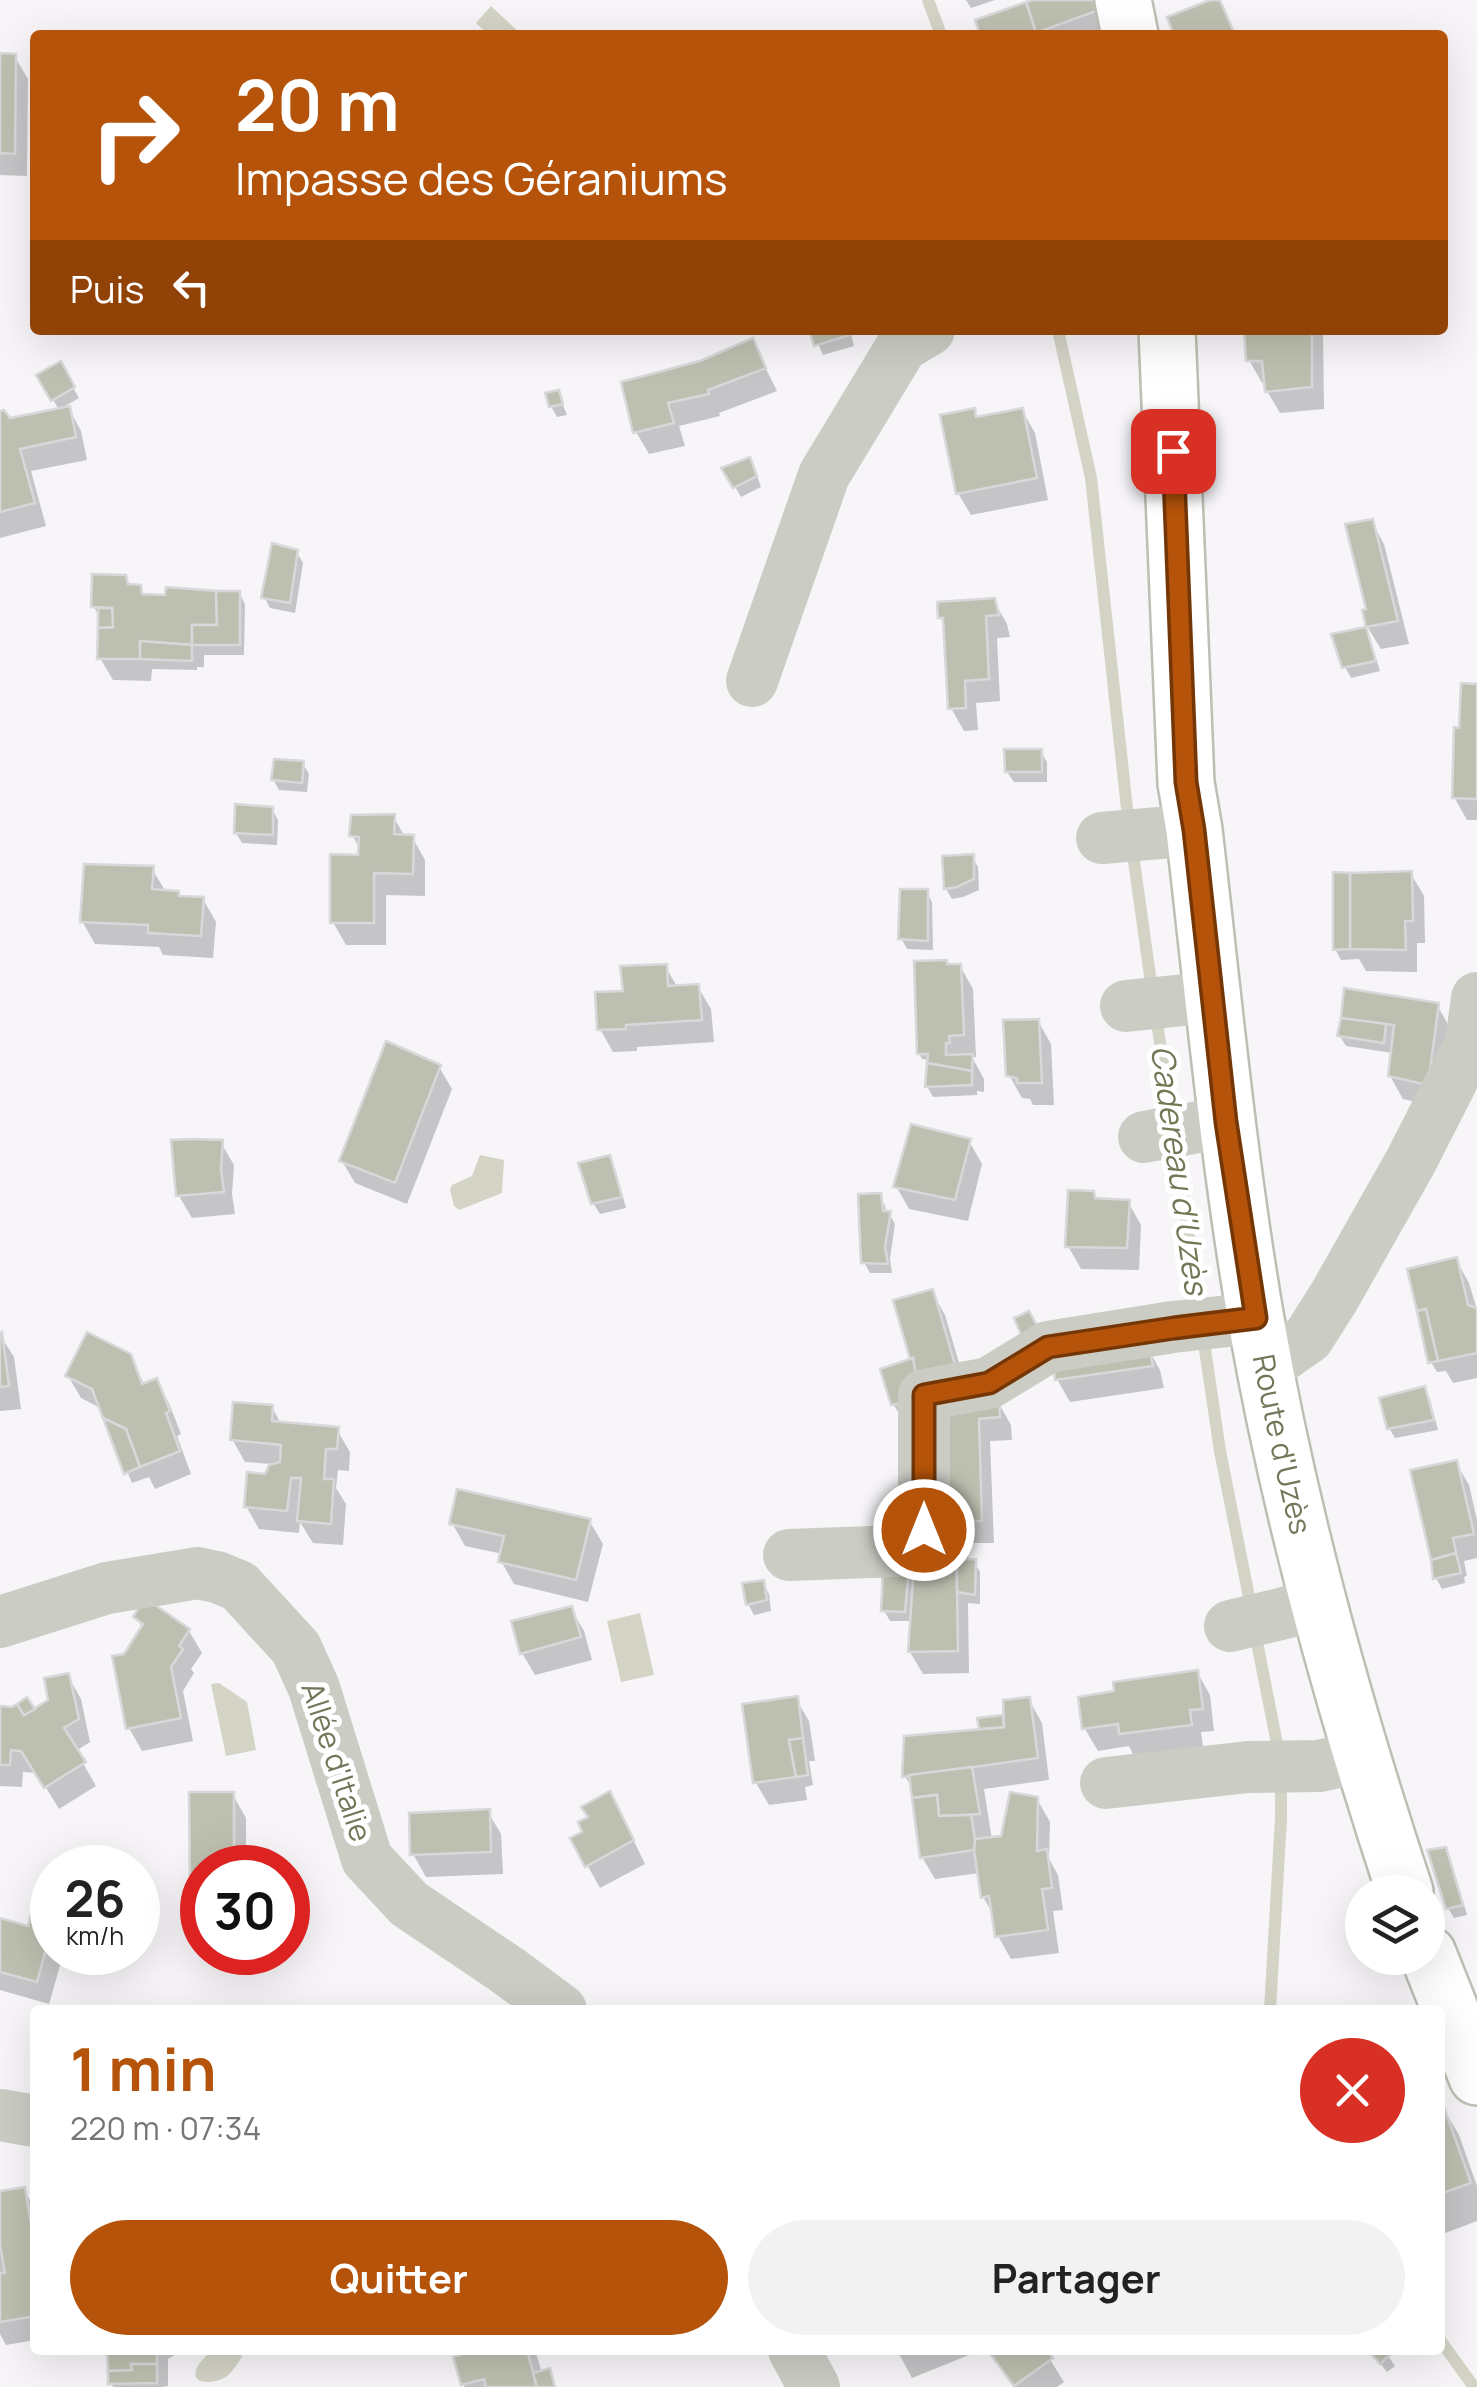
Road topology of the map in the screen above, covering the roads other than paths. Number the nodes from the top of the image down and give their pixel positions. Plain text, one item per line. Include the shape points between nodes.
1 (1124, 0) edge
2 (1129, 30) edge
3 (920, 335) edge
4 (1161, 335) edge
5 (752, 682) dead end
6 (1176, 832) junction
7 (1102, 838) dead end
8 (1196, 998) junction
9 (1477, 998) edge
10 (1126, 1006) dead end
11 (1214, 1125) junction
12 (1144, 1137) dead end
13 (1250, 1336) junction
14 (789, 1556) dead end
15 (1302, 1607) junction
16 (0, 1622) edge
17 (1230, 1626) dead end
18 (1305, 1749) junction
19 (1106, 1784) dead end
20 (1393, 1875) edge
21 (1436, 1975) edge
22 (555, 2005) edge
23 (1477, 2078) edge
24 (0, 2115) edge
25 (30, 2120) edge
26 (797, 2355) edge
27 (814, 2387) edge

1 - 2 main road
3 - 5 street via 902,346 824,475
4 - 6 main road, Route d'Uzès via 1186,782
6 - 7 street
6 - 8 main road, Route d'Uzès
8 - 10 street
8 - 11 main road, Route d'Uzès
9 - 13 street via 1471,1043 1308,1338
11 - 12 street
11 - 13 main road, Route d'Uzès
13 - 14 street via 1174,1328 1048,1347 989,1383 924,1395 924,1530 898,1550
13 - 15 main road, Route d'Uzès via 1307,1564
15 - 17 street
15 - 18 main road, Route d'Uzès
16 - 22 street, Allée d'Italie via 107,1588 198,1573 238,1586 296,1648 368,1859 408,1904
18 - 19 street
18 - 20 main road, Route d'Uzès
21 - 23 main road
24 - 25 street
26 - 27 street

